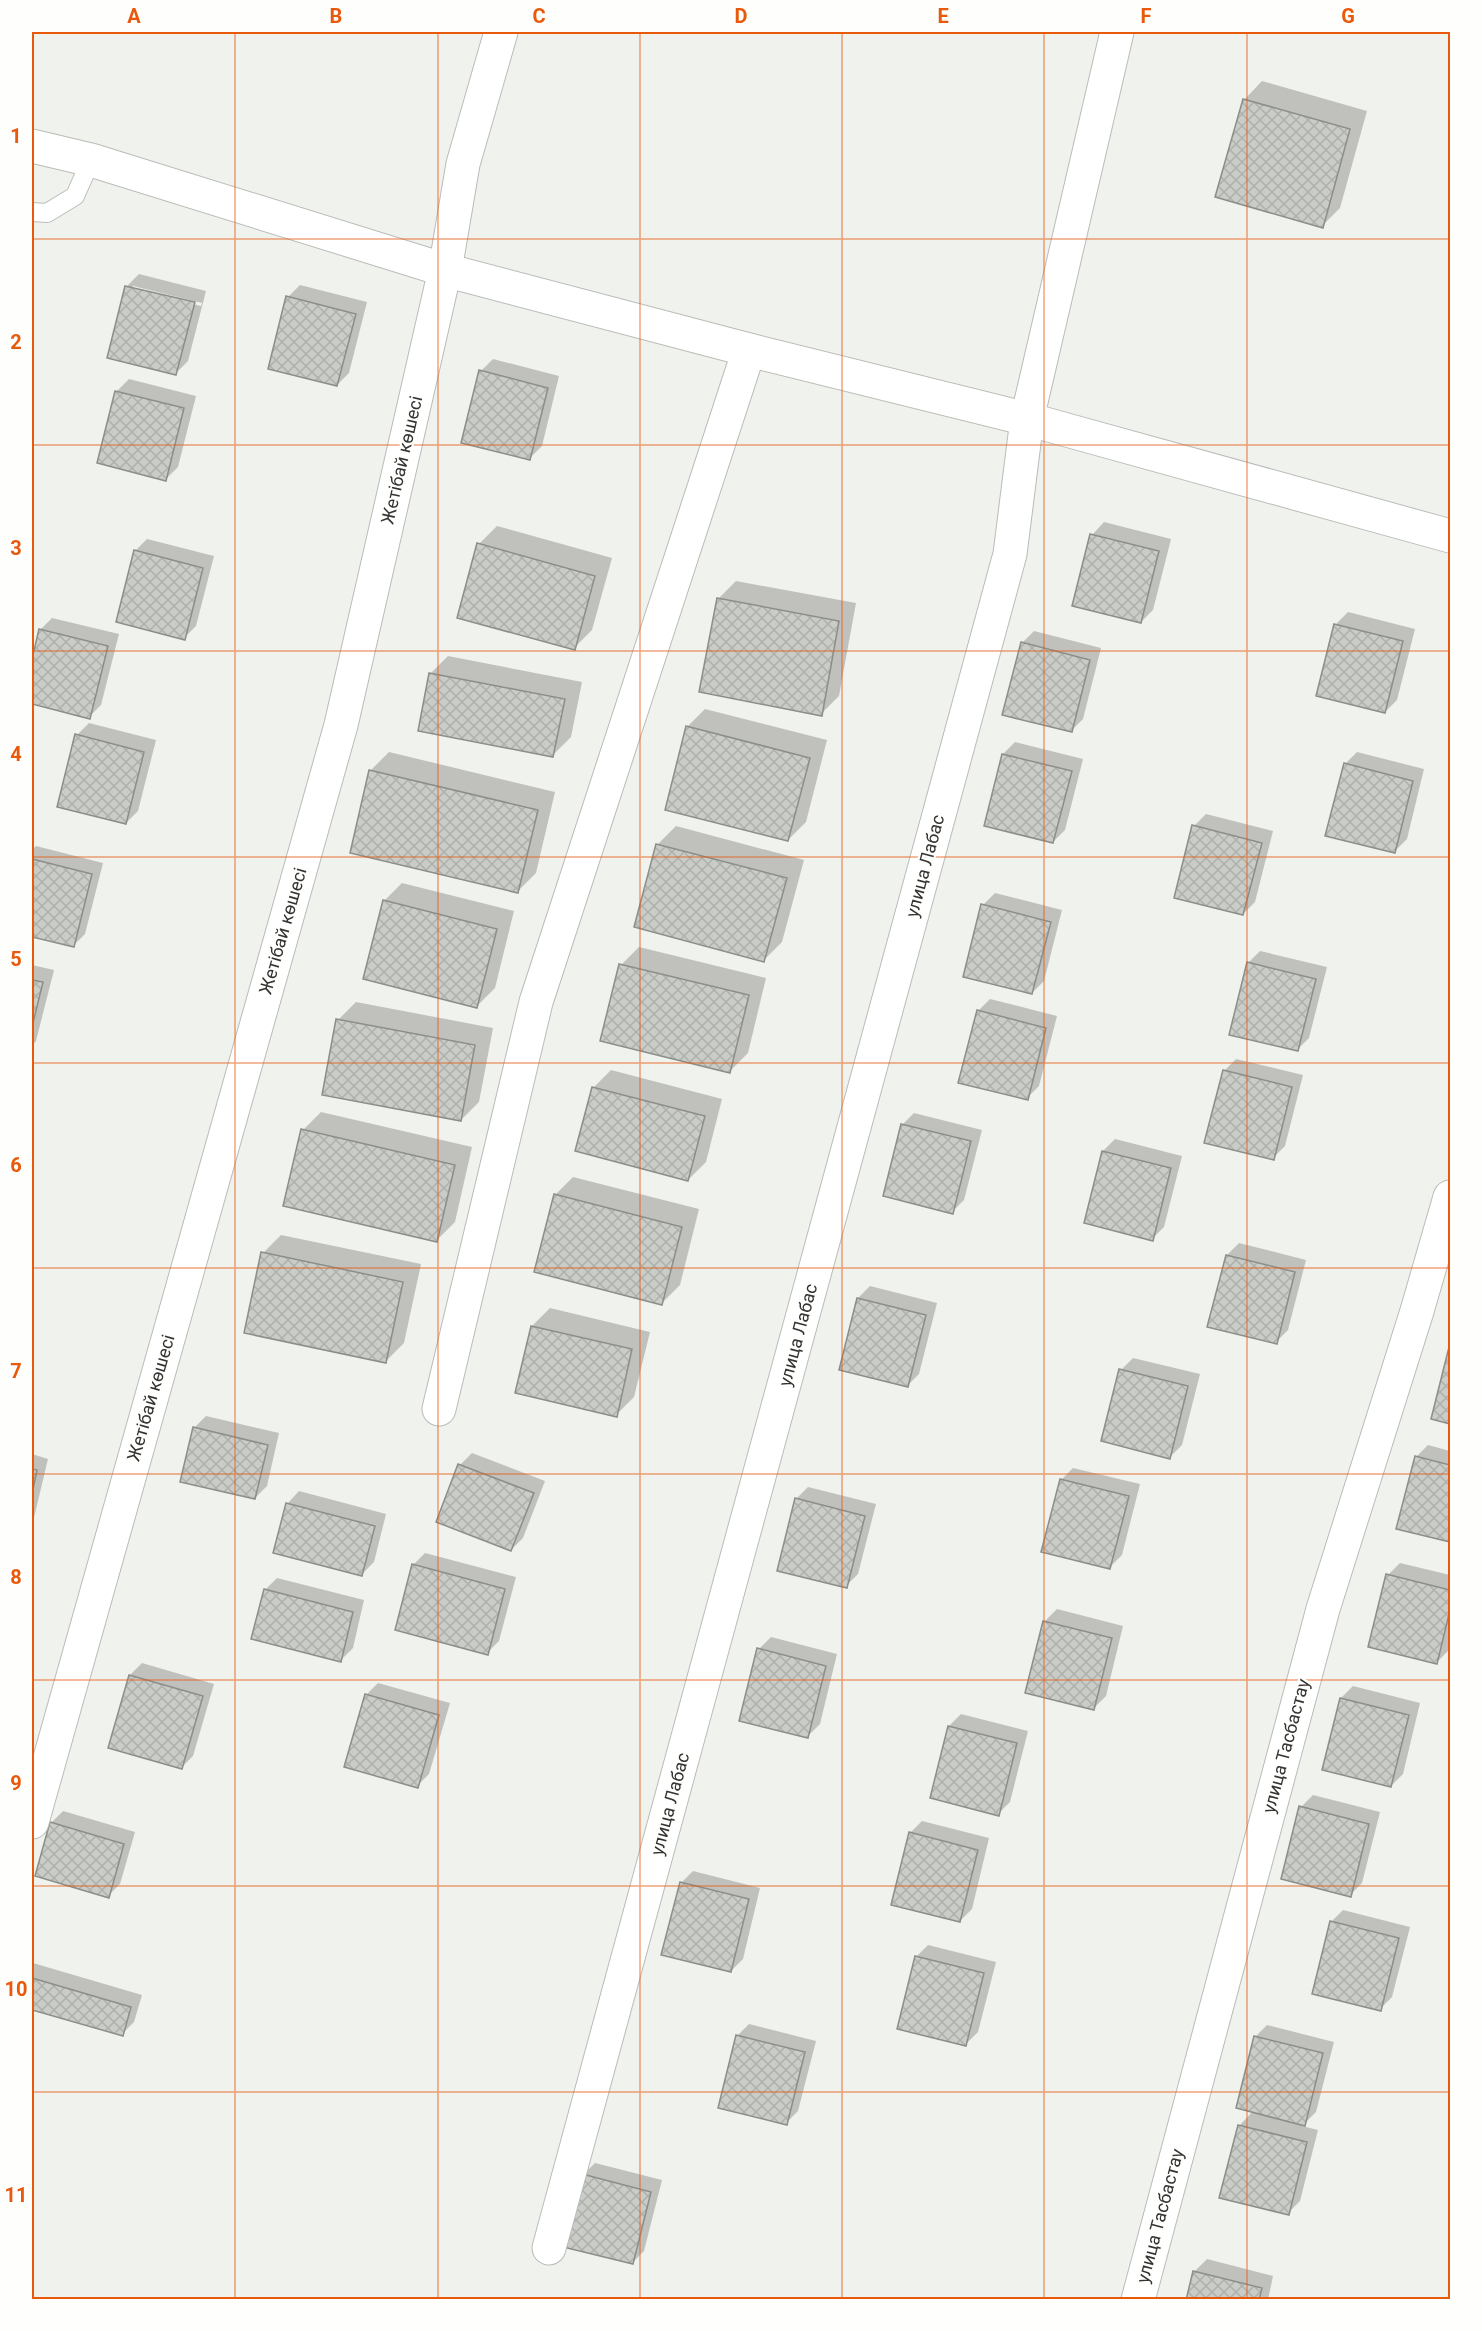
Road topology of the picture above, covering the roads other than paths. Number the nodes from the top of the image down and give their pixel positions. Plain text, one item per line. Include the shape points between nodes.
1 (501, 32) edge
2 (1117, 32) edge
3 (32, 146) edge
4 (91, 160) junction
5 (32, 212) edge
6 (445, 270) junction
7 (749, 350) junction
8 (1027, 419) junction
9 (1450, 536) edge
10 (1450, 1197) edge
11 (438, 1409) dead end
12 (32, 1822) edge
13 (549, 2248) dead end
14 (1138, 2300) edge

1 - 6 street, Жетібай көшесі via 463,164
2 - 8 street, улица Лабас
3 - 4 street
4 - 5 lane via 75,196 47,213
4 - 6 street
6 - 7 street
6 - 12 street, Жетібай көшесі via 341,725
7 - 8 street
7 - 11 street via 536,1002
8 - 9 street
8 - 13 street, улица Лабас via 1010,554
10 - 14 street, улица Тасбастау via 1323,1609

